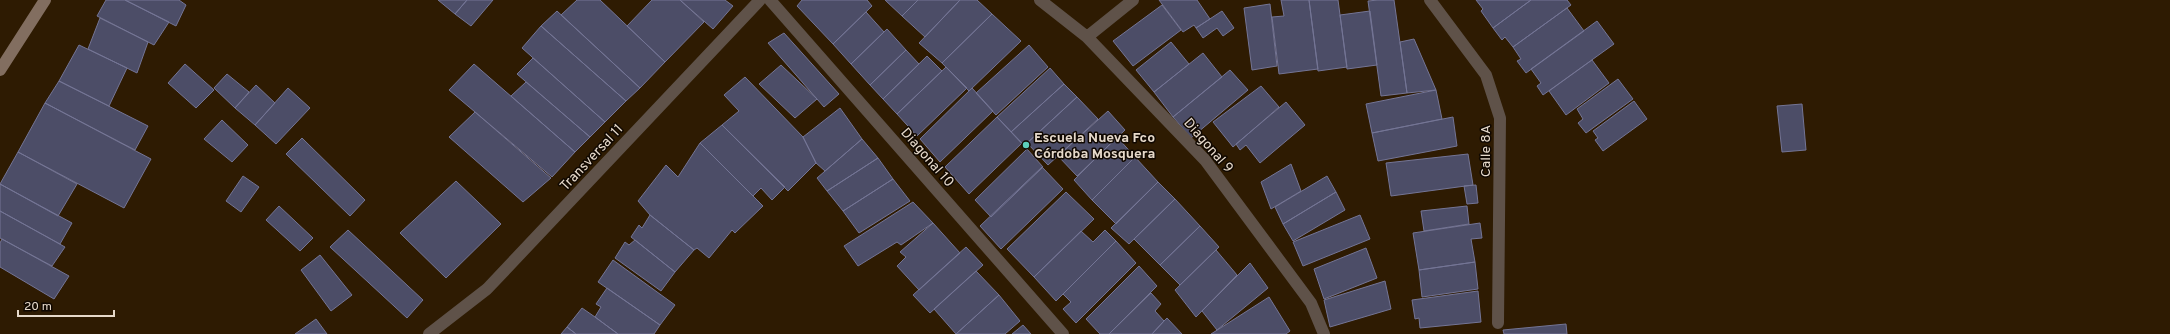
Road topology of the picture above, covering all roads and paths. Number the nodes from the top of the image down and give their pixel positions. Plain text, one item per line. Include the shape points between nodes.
1 (45, 0) edge
2 (760, 0) edge
3 (770, 0) edge
4 (1040, 0) edge
5 (1133, 0) edge
6 (1430, 0) edge
7 (1087, 37) junction
8 (0, 70) edge
9 (1498, 323) dead end
10 (437, 332) edge
11 (1063, 334) edge
12 (1324, 334) edge

1 - 8 main road
2 - 10 street, Transversal 11 via 487,289
3 - 11 street, Diagonal 10
4 - 7 street, Diagonal 9
5 - 7 street
6 - 9 street, Calle 8A via 1486,75 1500,118
7 - 12 street, Diagonal 9 via 1206,160 1311,303

